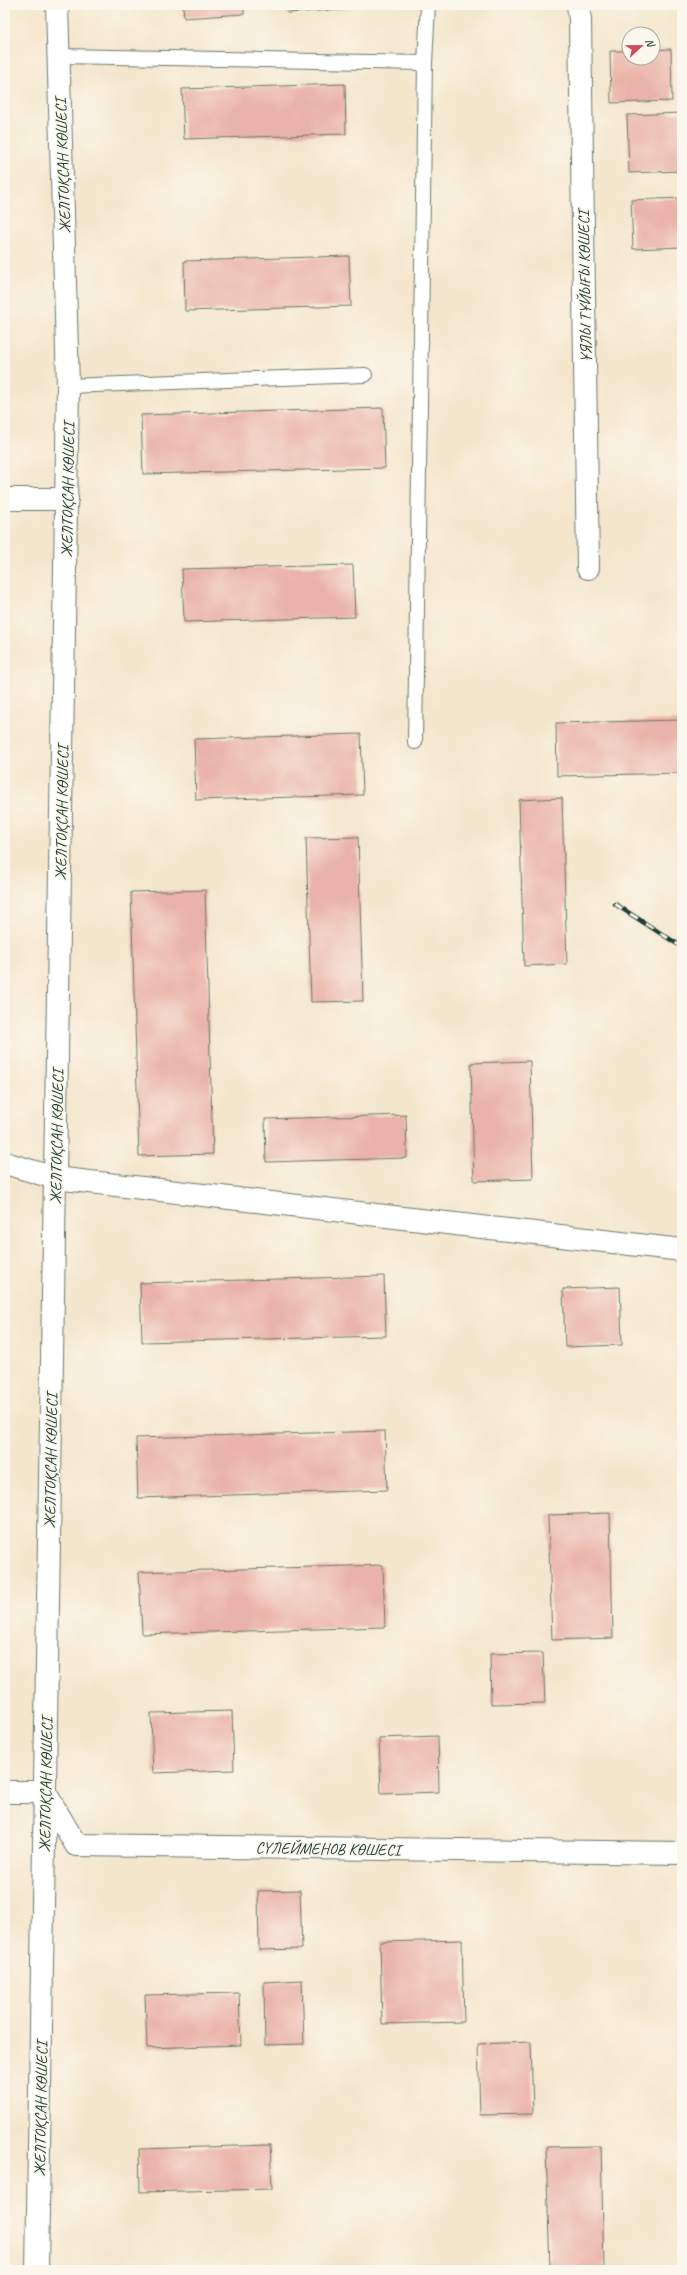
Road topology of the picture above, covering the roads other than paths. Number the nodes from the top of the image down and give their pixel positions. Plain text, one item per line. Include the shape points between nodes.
1 (57, 5) edge
2 (428, 5) edge
3 (578, 5) edge
4 (59, 56) junction
5 (425, 64) junction
6 (365, 375) dead end
7 (68, 386) junction
8 (5, 499) edge
9 (67, 499) junction
10 (588, 568) dead end
11 (415, 742) dead end
12 (5, 1163) edge
13 (55, 1178) junction
14 (682, 1250) edge
15 (5, 1792) edge
16 (45, 1792) junction
17 (682, 1853) edge
18 (37, 2270) edge

1 - 4 street, ЖЕЛТОҚСАН КӨШЕСІ
2 - 5 lane
3 - 10 street, ҰЯЛЫ ТҰЙЫҒЫ КӨШЕСІ
4 - 5 lane
4 - 7 street, ЖЕЛТОҚСАН КӨШЕСІ
5 - 11 lane
6 - 7 lane
7 - 9 street, ЖЕЛТОҚСАН КӨШЕСІ
8 - 9 street
9 - 13 street, ЖЕЛТОҚСАН КӨШЕСІ
12 - 13 street
13 - 14 street
13 - 16 street, ЖЕЛТОҚСАН КӨШЕСІ
15 - 16 street
16 - 17 street, СҮЛЕЙМЕНОВ КӨШЕСІ via 76,1845
16 - 18 street, ЖЕЛТОҚСАН КӨШЕСІ

